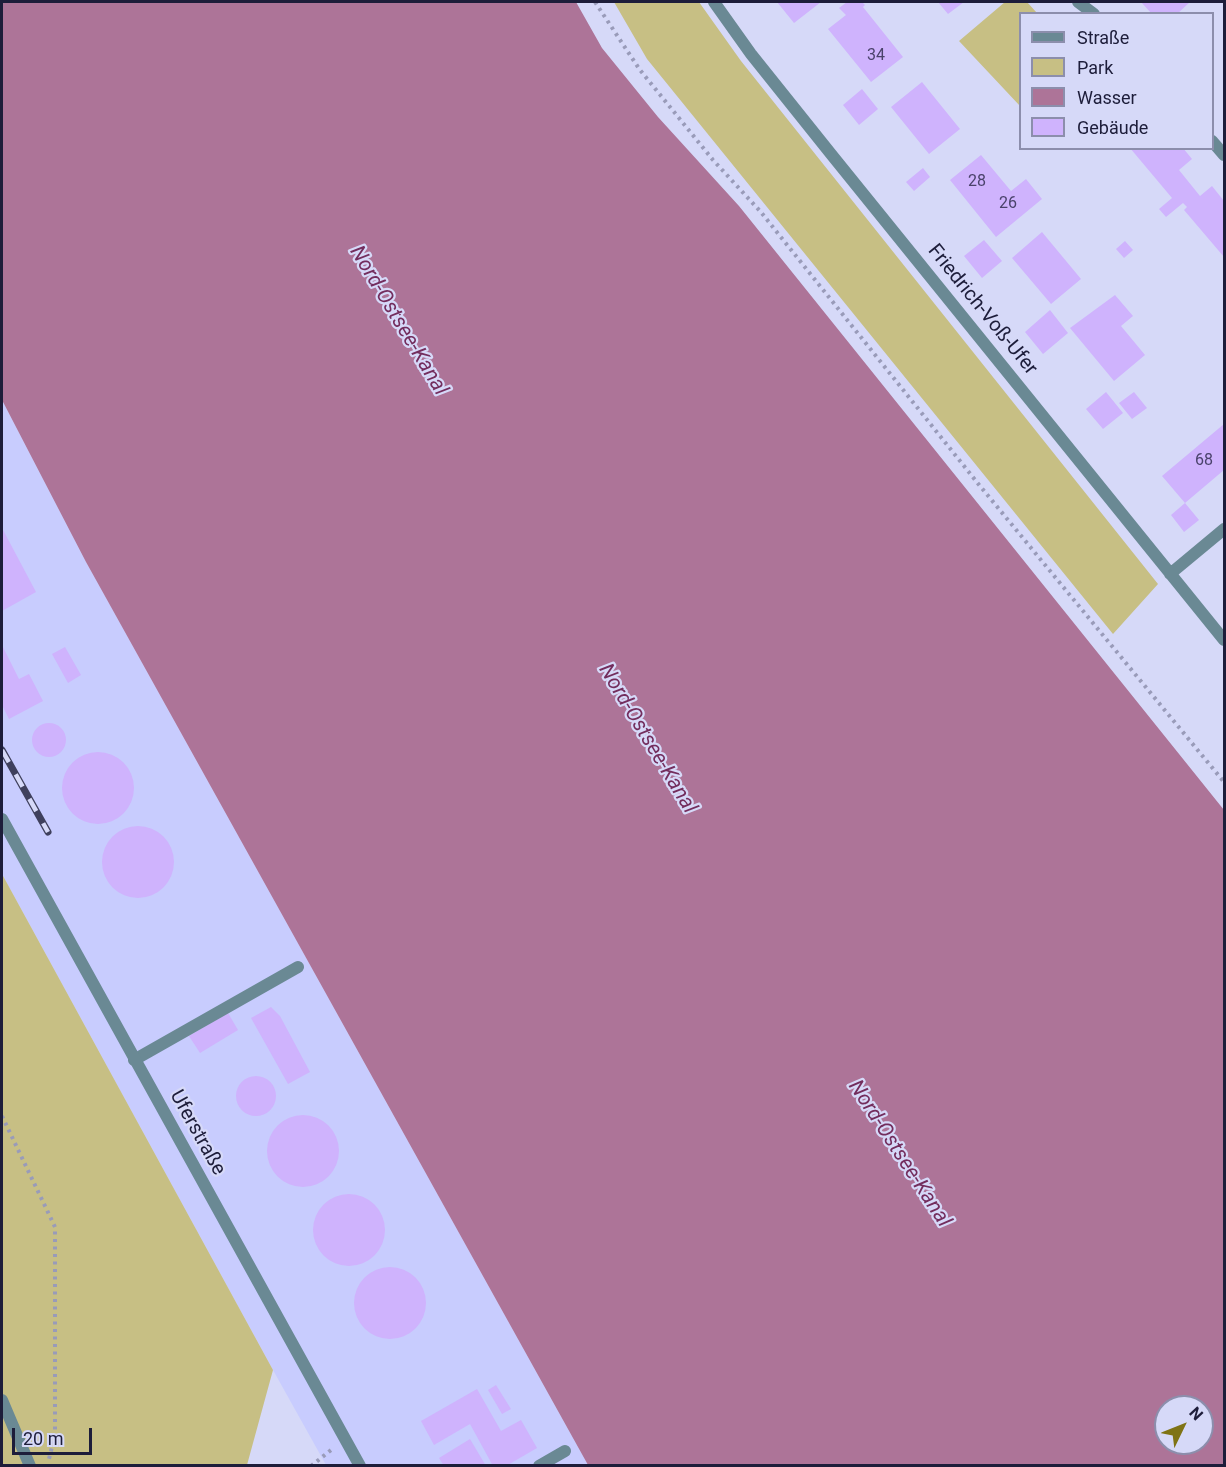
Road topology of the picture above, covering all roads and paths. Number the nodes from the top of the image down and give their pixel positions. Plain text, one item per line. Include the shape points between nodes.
1 (595, 2) edge
2 (714, 2) edge
3 (1078, 2) edge
4 (1091, 12) edge
5 (1214, 143) edge
6 (1224, 155) edge
7 (1224, 529) edge
8 (1170, 574) junction
9 (1224, 640) edge
10 (1224, 782) edge
11 (2, 819) edge
12 (298, 966) dead end
13 (134, 1060) junction
14 (2, 1116) edge
15 (2, 1400) edge
16 (565, 1450) dead end
17 (30, 1466) edge
18 (48, 1466) edge
19 (360, 1466) edge
20 (539, 1466) edge

1 - 10 path via 640,70 760,211
2 - 8 street, Friedrich-Voß-Ufer
3 - 4 street
5 - 6 street
7 - 8 street
8 - 9 street, Friedrich-Voß-Ufer
11 - 13 street, Uferstraße
12 - 13 street
13 - 19 street, Uferstraße
14 - 18 path via 55,1227 55,1435
15 - 17 street
16 - 20 street

